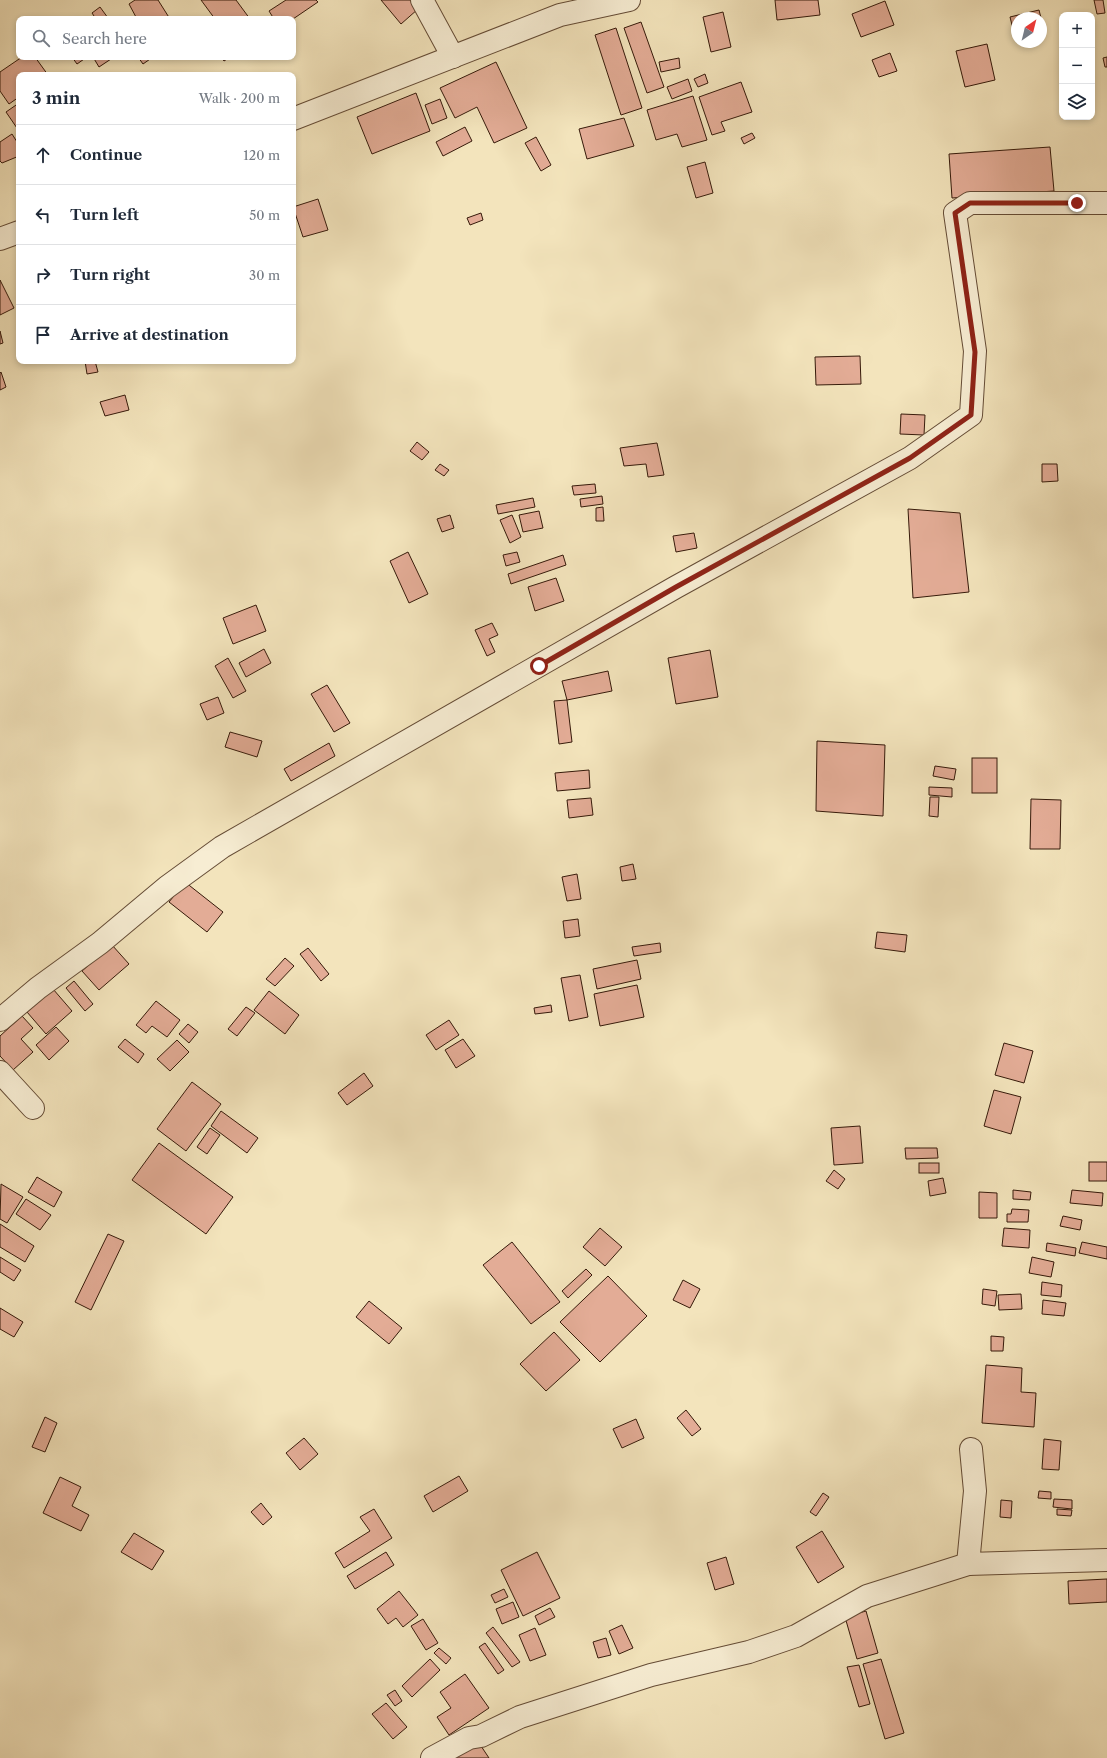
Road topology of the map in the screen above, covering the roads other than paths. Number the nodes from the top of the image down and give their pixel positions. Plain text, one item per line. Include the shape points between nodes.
1 (422, 0) edge
2 (628, 0) edge
3 (453, 57) junction
4 (296, 118) edge
5 (1107, 203) edge
6 (16, 233) edge
7 (0, 239) edge
8 (0, 1020) edge
9 (0, 1072) edge
10 (33, 1108) dead end
11 (971, 1449) dead end
12 (1107, 1560) edge
13 (968, 1564) junction
14 (432, 1758) edge

1 - 3 street
2 - 3 street via 560,15
3 - 4 street
5 - 8 street via 970,203 955,213 975,352 971,415 910,458 676,587 222,847 167,887 100,943 38,988
6 - 7 street
9 - 10 street
11 - 13 street via 975,1491
12 - 13 street
13 - 14 street via 867,1596 796,1636 749,1652 650,1675 520,1717 481,1736 470,1738

